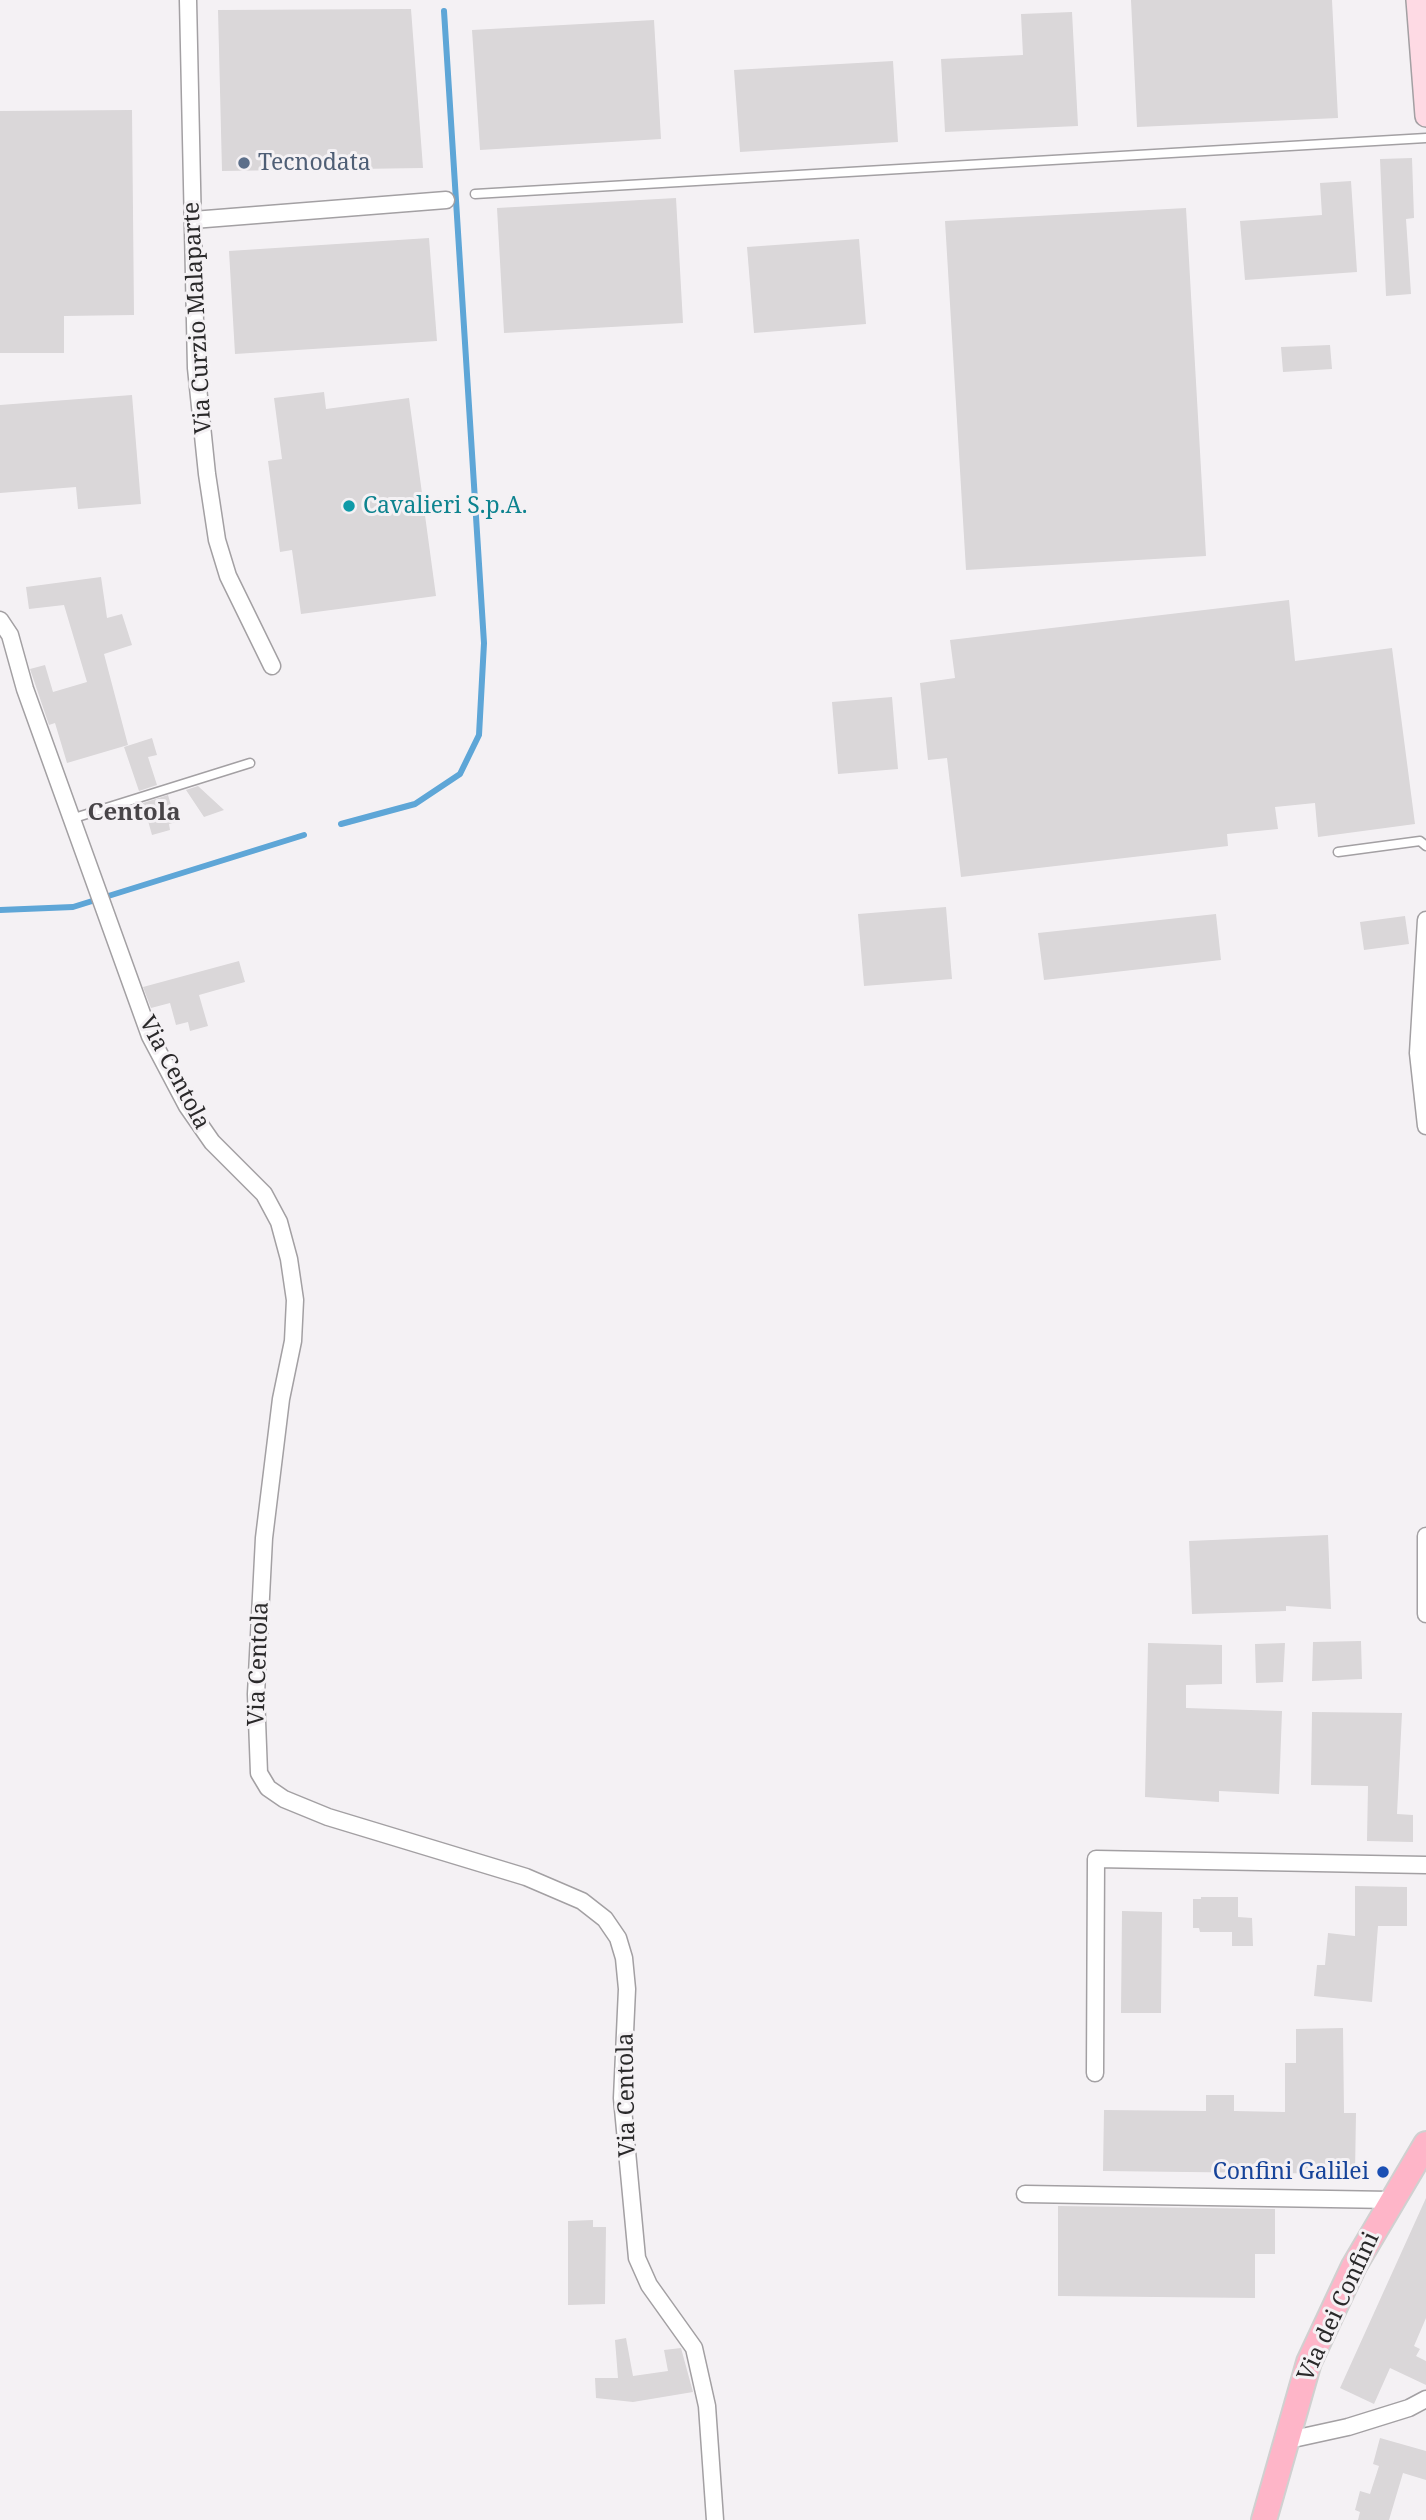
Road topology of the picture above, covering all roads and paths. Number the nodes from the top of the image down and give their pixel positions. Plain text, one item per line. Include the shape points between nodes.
1 (188, 0) edge
2 (1417, 0) edge
3 (1426, 116) edge
4 (1426, 138) edge
5 (475, 194) dead end
6 (446, 200) dead end
7 (193, 220) junction
8 (0, 621) edge
9 (272, 666) dead end
10 (250, 763) dead end
11 (71, 819) junction
12 (1426, 846) edge
13 (1338, 852) dead end
14 (1426, 920) edge
15 (1426, 1126) edge
16 (1426, 1536) edge
17 (1426, 1614) edge
18 (1426, 1865) edge
19 (1095, 2073) dead end
20 (1426, 2144) edge
21 (1025, 2194) dead end
22 (1391, 2200) junction
23 (1426, 2399) edge
24 (1284, 2441) junction
25 (715, 2520) edge
26 (1264, 2520) edge

1 - 7 street, Via Curzio Malaparte
2 - 3 street
4 - 5 lane
6 - 7 street
7 - 9 street, Via Curzio Malaparte via 197,385 218,540 228,576
8 - 11 street, Via Centola via 10,635
10 - 11 lane
11 - 25 street, Via Centola via 150,1036 212,1142 264,1194 279,1222 289,1259 295,1300 293,1341 264,1538 256,1694 259,1773 268,1788 284,1799 526,1877 582,1901 605,1919 618,1938 626,1989 622,2098 637,2258 649,2286 694,2348 707,2406
12 - 13 lane via 1420,841
14 - 15 street via 1418,1053
16 - 17 street
18 - 19 street via 1096,1859
20 - 22 main road, Via dei Confini
21 - 22 street
22 - 24 main road, Via dei Confini via 1308,2362
23 - 24 street via 1348,2427
24 - 26 main road, Via dei Confini

